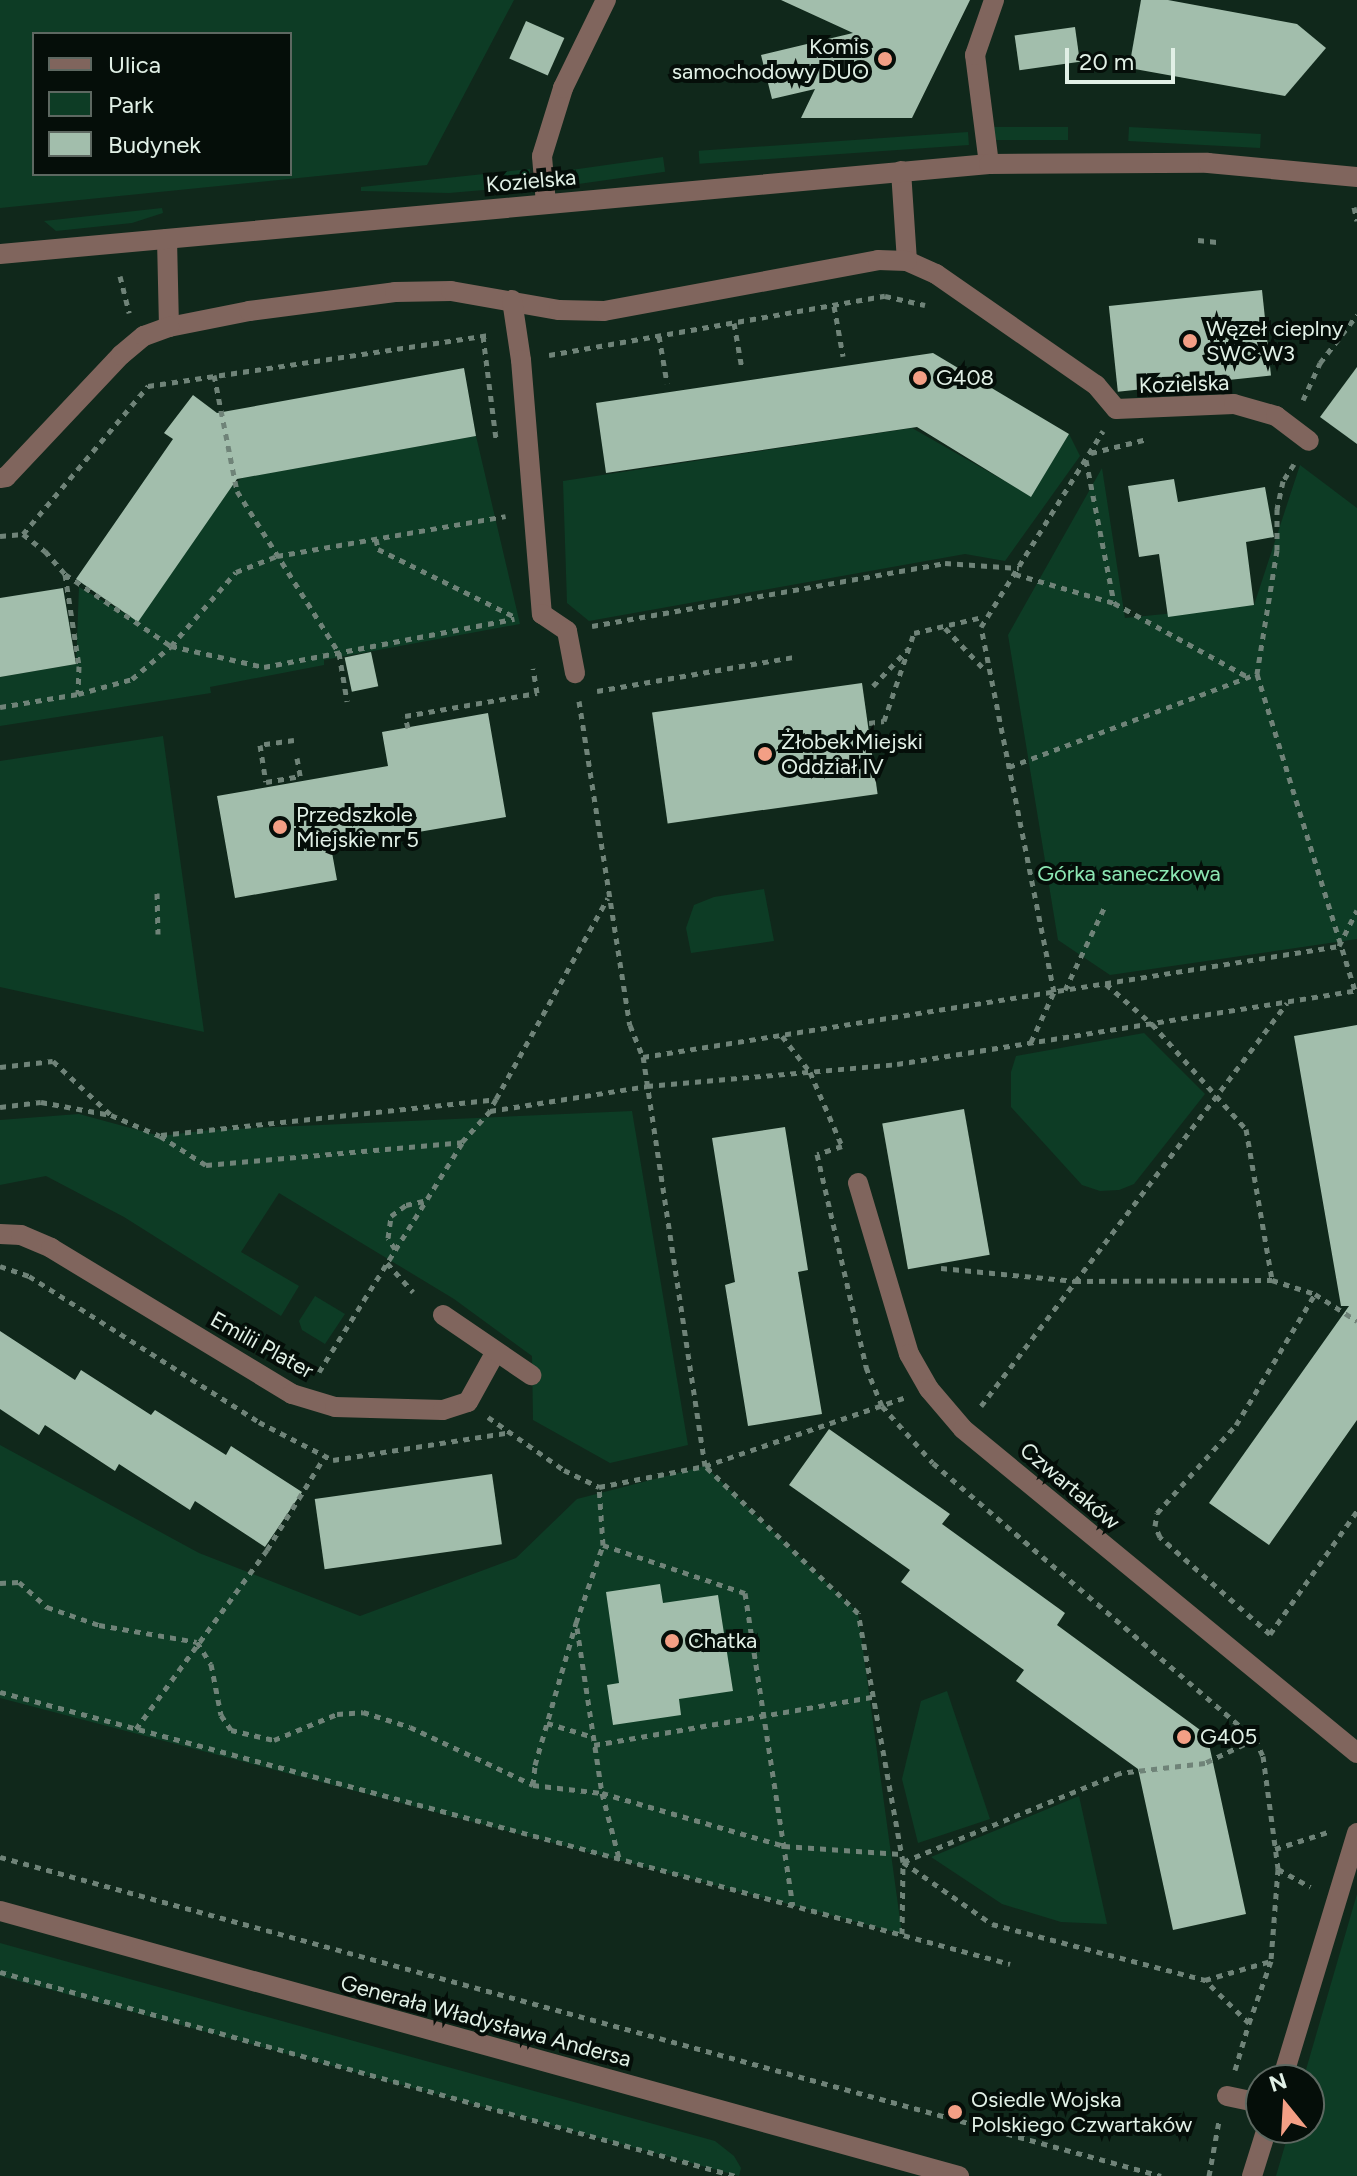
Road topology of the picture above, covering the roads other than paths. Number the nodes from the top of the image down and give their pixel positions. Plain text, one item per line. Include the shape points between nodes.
1 (606, 0) edge
2 (994, 0) edge
3 (989, 164) junction
4 (901, 171) junction
5 (1357, 177) edge
6 (546, 204) junction
7 (167, 239) junction
8 (0, 254) edge
9 (907, 261) junction
10 (512, 300) junction
11 (169, 327) junction
12 (1309, 441) road end
13 (0, 478) edge
14 (575, 673) dead end
15 (858, 1183) dead end
16 (0, 1234) edge
17 (443, 1315) dead end
18 (495, 1353) junction
19 (531, 1375) dead end
20 (1357, 1753) edge
21 (1347, 1831) edge
22 (0, 1911) edge
23 (1286, 2064) edge
24 (1227, 2096) dead end
25 (1245, 2100) edge
26 (1262, 2144) edge
27 (959, 2176) edge
28 (1252, 2176) edge

1 - 6 street via 563,88 542,156
2 - 3 street via 975,55
3 - 4 street, Kozielska
3 - 5 street, Kozielska via 1208,163
4 - 6 street, Kozielska
4 - 9 street
6 - 7 street, Kozielska
7 - 8 street, Kozielska
7 - 11 street
9 - 10 street, Kozielska via 878,260 604,311 559,310
9 - 12 street, Kozielska via 936,274 1096,385 1116,409 1234,404 1276,416
10 - 11 street, Kozielska via 451,291 395,292
10 - 14 street via 542,614 567,631
11 - 13 street, Kozielska via 144,336 121,355
15 - 20 street, Czwartaków via 904,1340 929,1389 963,1429
16 - 18 street, Emilii Plater via 21,1235 51,1248 292,1394 335,1407 443,1410 468,1402
17 - 18 street
18 - 19 street
21 - 23 street
22 - 27 street, Generała Władysława Andersa
24 - 25 street
26 - 28 street

